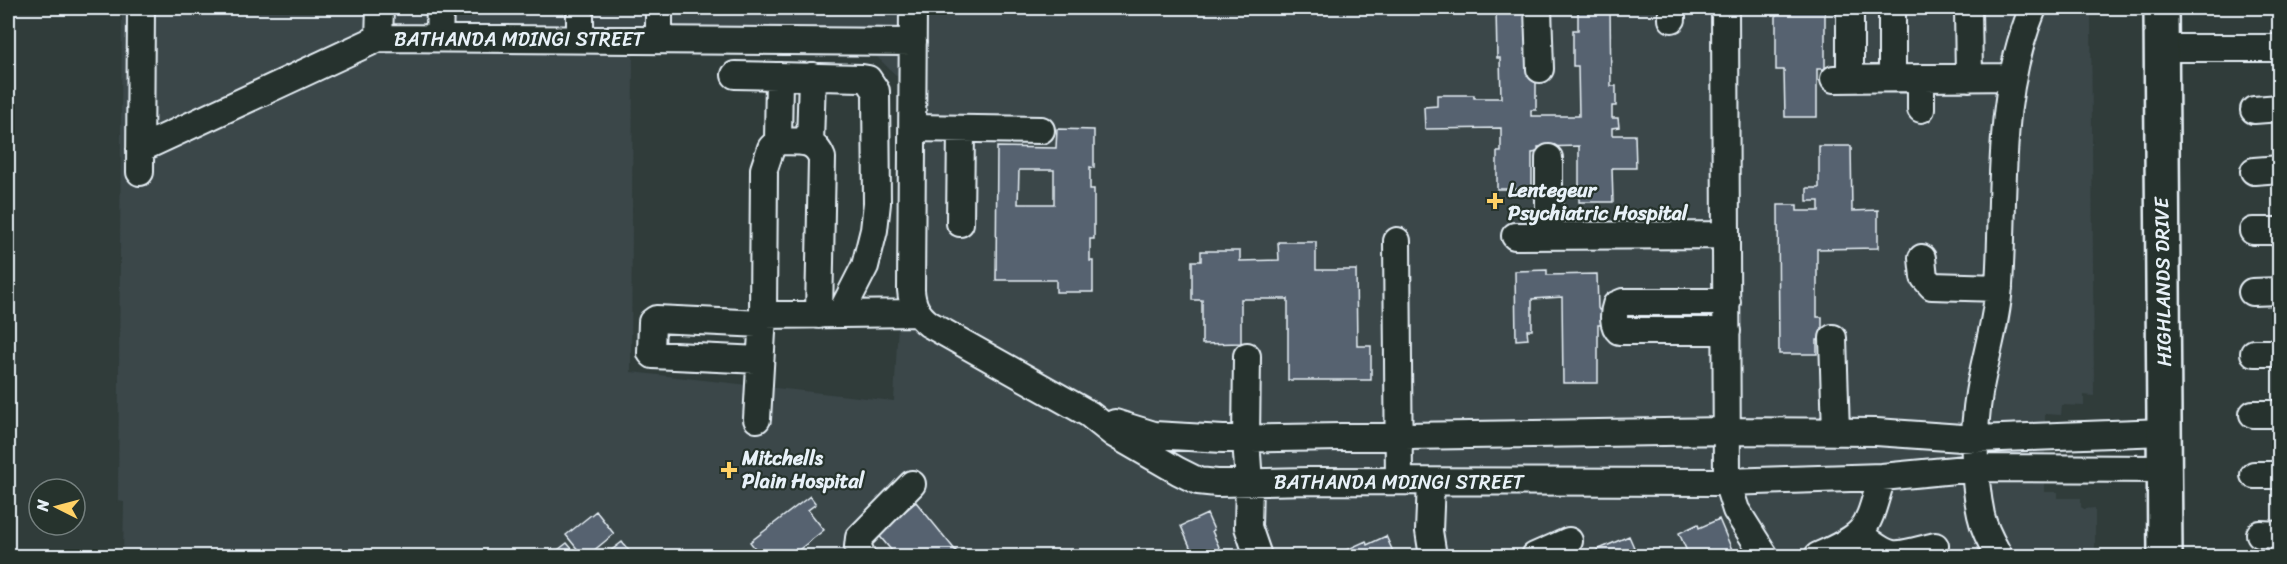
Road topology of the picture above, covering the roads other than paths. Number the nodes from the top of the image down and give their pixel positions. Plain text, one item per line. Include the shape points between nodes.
1 (141, 8) edge
2 (380, 8) edge
3 (440, 8) edge
4 (580, 8) edge
5 (659, 8) edge
6 (913, 8) edge
7 (1538, 8) edge
8 (1725, 8) edge
9 (1850, 8) edge
10 (1890, 8) edge
11 (1968, 8) edge
12 (2033, 8) edge
13 (2161, 8) edge
14 (379, 38) junction
15 (440, 38) junction
16 (580, 39) junction
17 (659, 40) junction
18 (913, 42) junction
19 (2161, 48) junction
20 (2280, 48) edge
21 (1539, 69) dead end
22 (735, 75) dead end
23 (779, 76) junction
24 (812, 76) junction
25 (2012, 77) junction
26 (1892, 78) junction
27 (1921, 78) junction
28 (1969, 78) junction
29 (2280, 108) edge
30 (1921, 109) dead end
31 (2254, 110) dead end
32 (913, 128) junction
33 (961, 129) junction
34 (1041, 130) dead end
35 (778, 141) junction
36 (810, 142) junction
37 (1549, 158) dead end
38 (2280, 169) edge
39 (2254, 171) dead end
40 (960, 223) dead end
41 (2253, 231) dead end
42 (2280, 231) edge
43 (1515, 236) dead end
44 (1549, 236) junction
45 (1726, 236) junction
46 (1397, 241) dead end
47 (1922, 258) dead end
48 (1999, 288) junction
49 (2280, 291) edge
50 (2252, 292) dead end
51 (1727, 302) junction
52 (918, 313) junction
53 (830, 314) junction
54 (762, 319) junction
55 (1727, 332) junction
56 (1833, 338) dead end
57 (2254, 353) dead end
58 (2280, 353) edge
59 (1247, 356) dead end
60 (760, 360) junction
61 (1089, 414) junction
62 (2253, 414) dead end
63 (2280, 414) edge
64 (757, 419) dead end
65 (1728, 431) junction
66 (1836, 432) junction
67 (2164, 432) junction
68 (1398, 436) junction
69 (1246, 439) junction
70 (1976, 439) junction
71 (1976, 468) junction
72 (2165, 469) junction
73 (2254, 475) dead end
74 (2280, 475) edge
75 (1882, 477) junction
76 (1399, 481) junction
77 (1431, 482) junction
78 (1727, 482) junction
79 (1249, 483) junction
80 (912, 484) dead end
81 (1860, 534) junction
82 (1569, 541) dead end
83 (1935, 546) dead end
84 (862, 556) edge
85 (1258, 556) edge
86 (1433, 556) edge
87 (1535, 556) edge
88 (1765, 556) edge
89 (1818, 556) edge
90 (1999, 556) edge
91 (2165, 556) edge

1 - 14 street, BATHANDA MDINGI STREET via 140,160
2 - 14 street, BATHANDA MDINGI STREET
3 - 15 street
4 - 16 street
5 - 17 street, BATHANDA MDINGI STREET
6 - 18 street
7 - 21 street
8 - 45 street
9 - 26 street via 1842,79
10 - 26 street
11 - 28 street
12 - 25 street
13 - 19 main road, HIGHLANDS DRIVE
14 - 15 street, BATHANDA MDINGI STREET
15 - 16 street, BATHANDA MDINGI STREET
16 - 17 street, BATHANDA MDINGI STREET
17 - 18 street, BATHANDA MDINGI STREET
18 - 32 street
19 - 20 street
19 - 67 main road, HIGHLANDS DRIVE
22 - 23 street
23 - 24 street
23 - 35 street
24 - 36 street
24 - 53 street via 868,79 876,91 874,230 865,266
25 - 28 street
25 - 48 street via 2002,150
26 - 27 street
27 - 28 street
27 - 30 street
29 - 31 street
32 - 33 street
32 - 52 street via 911,290
33 - 34 street
33 - 40 street
35 - 36 street
35 - 54 street via 771,148 764,169
36 - 53 street via 822,158
37 - 44 street
38 - 39 street
41 - 42 street
43 - 44 street
44 - 45 street
45 - 51 street
46 - 68 street
47 - 48 street via 1924,277 1932,285
48 - 70 street via 1979,395
49 - 50 street
51 - 55 street
51 - 55 street via 1623,302 1614,308 1614,323 1619,332
52 - 53 street
52 - 61 street, BATHANDA MDINGI STREET via 929,324
53 - 54 street
54 - 60 street
54 - 60 street via 652,322 653,355
55 - 65 street
56 - 66 street
57 - 58 street
59 - 69 street
60 - 64 street
61 - 69 street, BATHANDA MDINGI STREET via 1154,435
61 - 79 street, BATHANDA MDINGI STREET via 1114,434 1198,481
62 - 63 street
65 - 66 street, BATHANDA MDINGI STREET
65 - 68 street, BATHANDA MDINGI STREET
65 - 78 street
66 - 70 street, BATHANDA MDINGI STREET
67 - 70 street, BATHANDA MDINGI STREET
67 - 72 main road, HIGHLANDS DRIVE
68 - 69 street, BATHANDA MDINGI STREET
68 - 76 street
69 - 79 street
70 - 71 street
71 - 72 street, BATHANDA MDINGI STREET
71 - 75 street, BATHANDA MDINGI STREET
71 - 90 street via 1981,516
72 - 91 main road, HIGHLANDS DRIVE
73 - 74 street
75 - 78 street, BATHANDA MDINGI STREET
75 - 81 street via 1869,520
76 - 77 street, BATHANDA MDINGI STREET
76 - 79 street, BATHANDA MDINGI STREET
77 - 78 street, BATHANDA MDINGI STREET
77 - 86 street via 1429,531
78 - 88 street via 1736,510
79 - 85 street via 1248,527
80 - 84 street via 859,538
81 - 83 street via 1887,554
81 - 89 street
82 - 87 street

